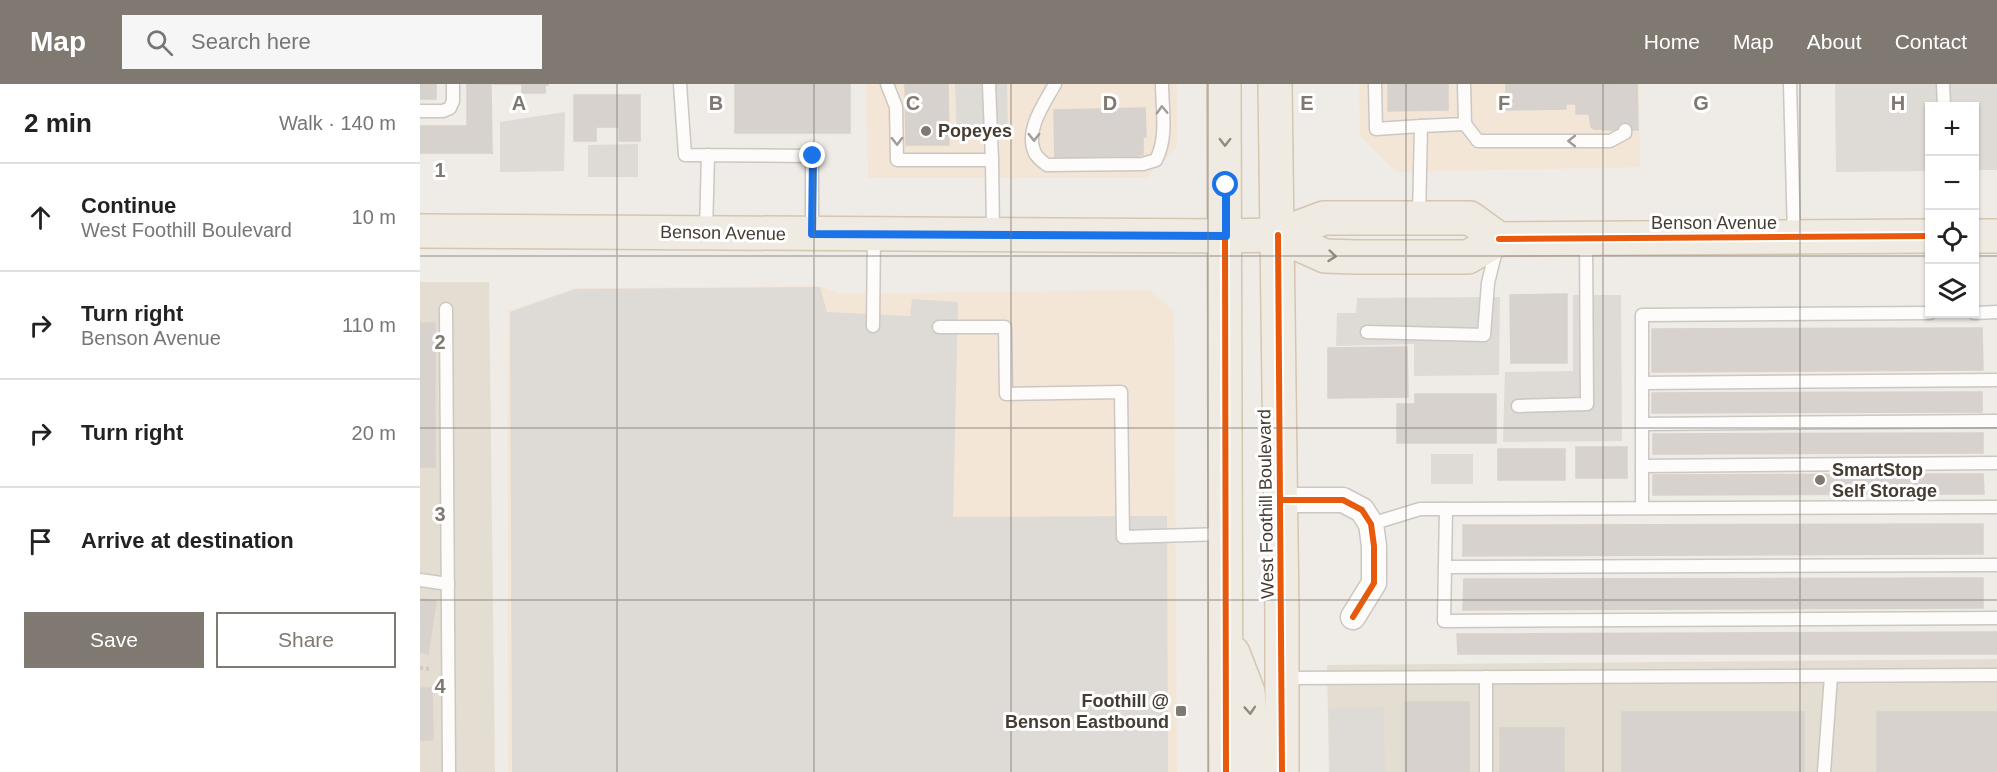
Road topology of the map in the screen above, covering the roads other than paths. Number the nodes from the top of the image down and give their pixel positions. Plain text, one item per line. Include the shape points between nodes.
1 (453, 84) edge
2 (680, 84) edge
3 (887, 84) edge
4 (989, 84) edge
5 (1055, 84) edge
6 (1162, 84) edge
7 (1224, 84) edge
8 (1275, 84) edge
9 (1375, 84) edge
10 (1464, 84) edge
11 (1790, 84) edge
12 (1943, 84) edge
13 (1944, 102) edge
14 (420, 111) edge
15 (1465, 124) junction
16 (1421, 126) junction
17 (1625, 130) dead end
18 (708, 155) junction
19 (992, 160) junction
20 (1419, 218) junction
21 (420, 231) edge
22 (706, 232) junction
23 (812, 234) junction
24 (874, 234) junction
25 (993, 235) junction
26 (1278, 235) junction
27 (1226, 236) junction
28 (1925, 236) edge
29 (1979, 236) edge
30 (1997, 236) edge
31 (1794, 237) junction
32 (1499, 239) junction
33 (1586, 239) junction
34 (446, 309) dead end
35 (1997, 312) edge
36 (1925, 313) edge
37 (1979, 313) edge
38 (873, 326) dead end
39 (939, 327) dead end
40 (1366, 332) dead end
41 (1997, 380) edge
42 (1642, 383) junction
43 (1518, 406) dead end
44 (1997, 421) edge
45 (1642, 424) junction
46 (1997, 463) edge
47 (1642, 466) junction
48 (1281, 500) junction
49 (1997, 507) edge
50 (1642, 508) junction
51 (1446, 509) junction
52 (1371, 524) junction
53 (1226, 534) junction
54 (1997, 565) edge
55 (1445, 567) junction
56 (420, 580) edge
57 (448, 584) junction
58 (1353, 617) dead end
59 (1997, 618) edge
60 (1225, 635) junction
61 (1997, 675) edge
62 (1831, 676) junction
63 (1485, 677) junction
64 (1282, 678) junction
65 (449, 772) edge
66 (1226, 772) edge
67 (1254, 772) edge
68 (1282, 772) edge
69 (1486, 772) edge
70 (1824, 772) edge

1 - 14 lane via 450,108
2 - 18 lane via 685,155
3 -> 19 lane via 896,107 897,160
4 - 19 lane
5 -> 6 lane via 1036,116 1032,139 1036,156 1047,165 1143,164 1156,160 1163,137
7 -> 27 main road
8 - 26 main road, West Foothill Boulevard
9 - 16 lane via 1376,129
10 - 15 lane
11 - 31 lane
12 - 13 lane
15 - 16 lane
17 -> 15 lane via 1610,141 1478,141
16 - 20 lane
18 - 22 lane
18 - 23 lane via 813,156
19 - 25 lane
20 - 26 main road, Benson Avenue via 1324,218
20 - 32 main road, Benson Avenue via 1470,218
21 - 22 main road, Benson Avenue
22 - 23 main road, Benson Avenue
23 - 24 main road, Benson Avenue
24 - 25 main road, Benson Avenue
24 - 38 lane
25 - 27 main road, Benson Avenue
26 - 27 main road, Benson Avenue
26 -> 32 main road, Benson Avenue via 1325,256 1356,257 1467,257
26 - 48 main road, West Foothill Boulevard
27 - 53 main road
28 - 31 main road, Benson Avenue
29 - 30 main road
31 - 33 main road, Benson Avenue
32 - 33 main road, Benson Avenue
32 - 40 lane via 1488,283 1484,335
33 - 43 lane via 1587,404
34 - 57 lane
35 - 37 lane
36 - 42 lane via 1642,315
39 - 53 lane via 1005,327 1006,394 1121,392 1123,537
41 - 42 lane
42 - 45 lane
44 - 45 lane
45 - 47 lane
46 - 47 lane
47 - 50 lane
48 - 52 street via 1343,500 1362,510
48 - 64 main road, West Foothill Boulevard
49 - 50 lane
50 - 51 lane
51 - 52 lane via 1420,509
51 - 55 lane
52 - 58 street via 1374,583
53 - 60 main road
54 - 55 lane
55 - 59 lane via 1444,621
56 - 57 lane
57 - 65 lane
60 - 66 main road
60 -> 67 main road via 1248,692
61 - 62 lane
62 - 63 lane
62 - 70 lane
63 - 64 lane
63 - 69 lane
64 - 68 main road, West Foothill Boulevard

